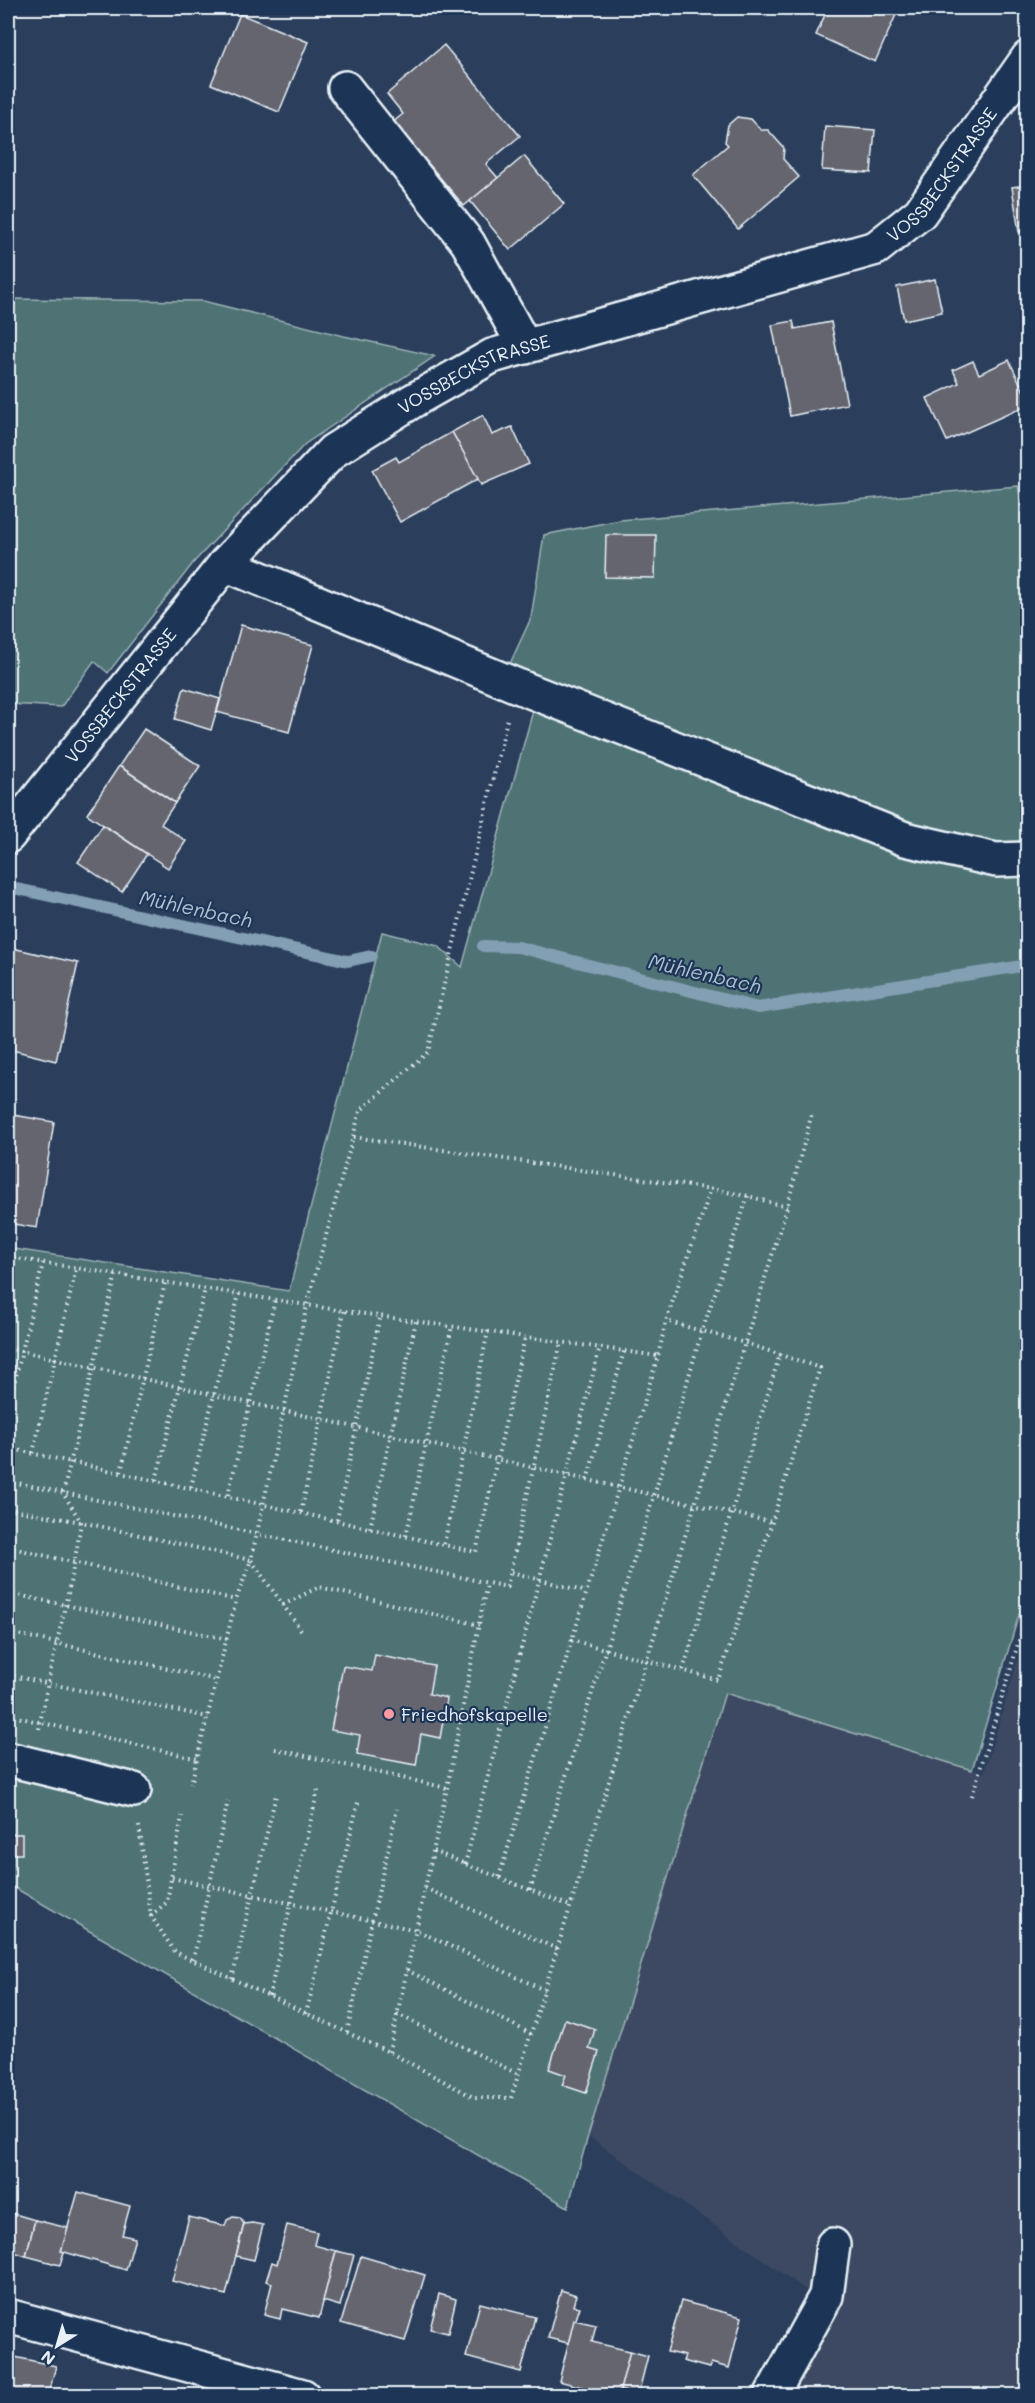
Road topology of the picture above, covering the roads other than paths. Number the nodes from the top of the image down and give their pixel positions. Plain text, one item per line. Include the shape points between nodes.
1 (1028, 58) edge
2 (345, 88) dead end
3 (525, 347) junction
4 (225, 564) junction
5 (8, 836) edge
6 (1028, 859) edge
7 (20, 1762) edge
8 (134, 1790) road end
9 (833, 2245) dead end
10 (8, 2316) edge
11 (303, 2396) edge
12 (771, 2396) edge

1 - 3 street, VOSSBECKSTRASSE via 920,213 876,248
2 - 3 street via 468,243
3 - 4 street, VOSSBECKSTRASSE via 492,356 414,399 333,451
4 - 5 street, VOSSBECKSTRASSE
4 - 6 street via 515,685 905,839 996,860
7 - 8 street
9 - 12 street via 826,2296
10 - 11 street

